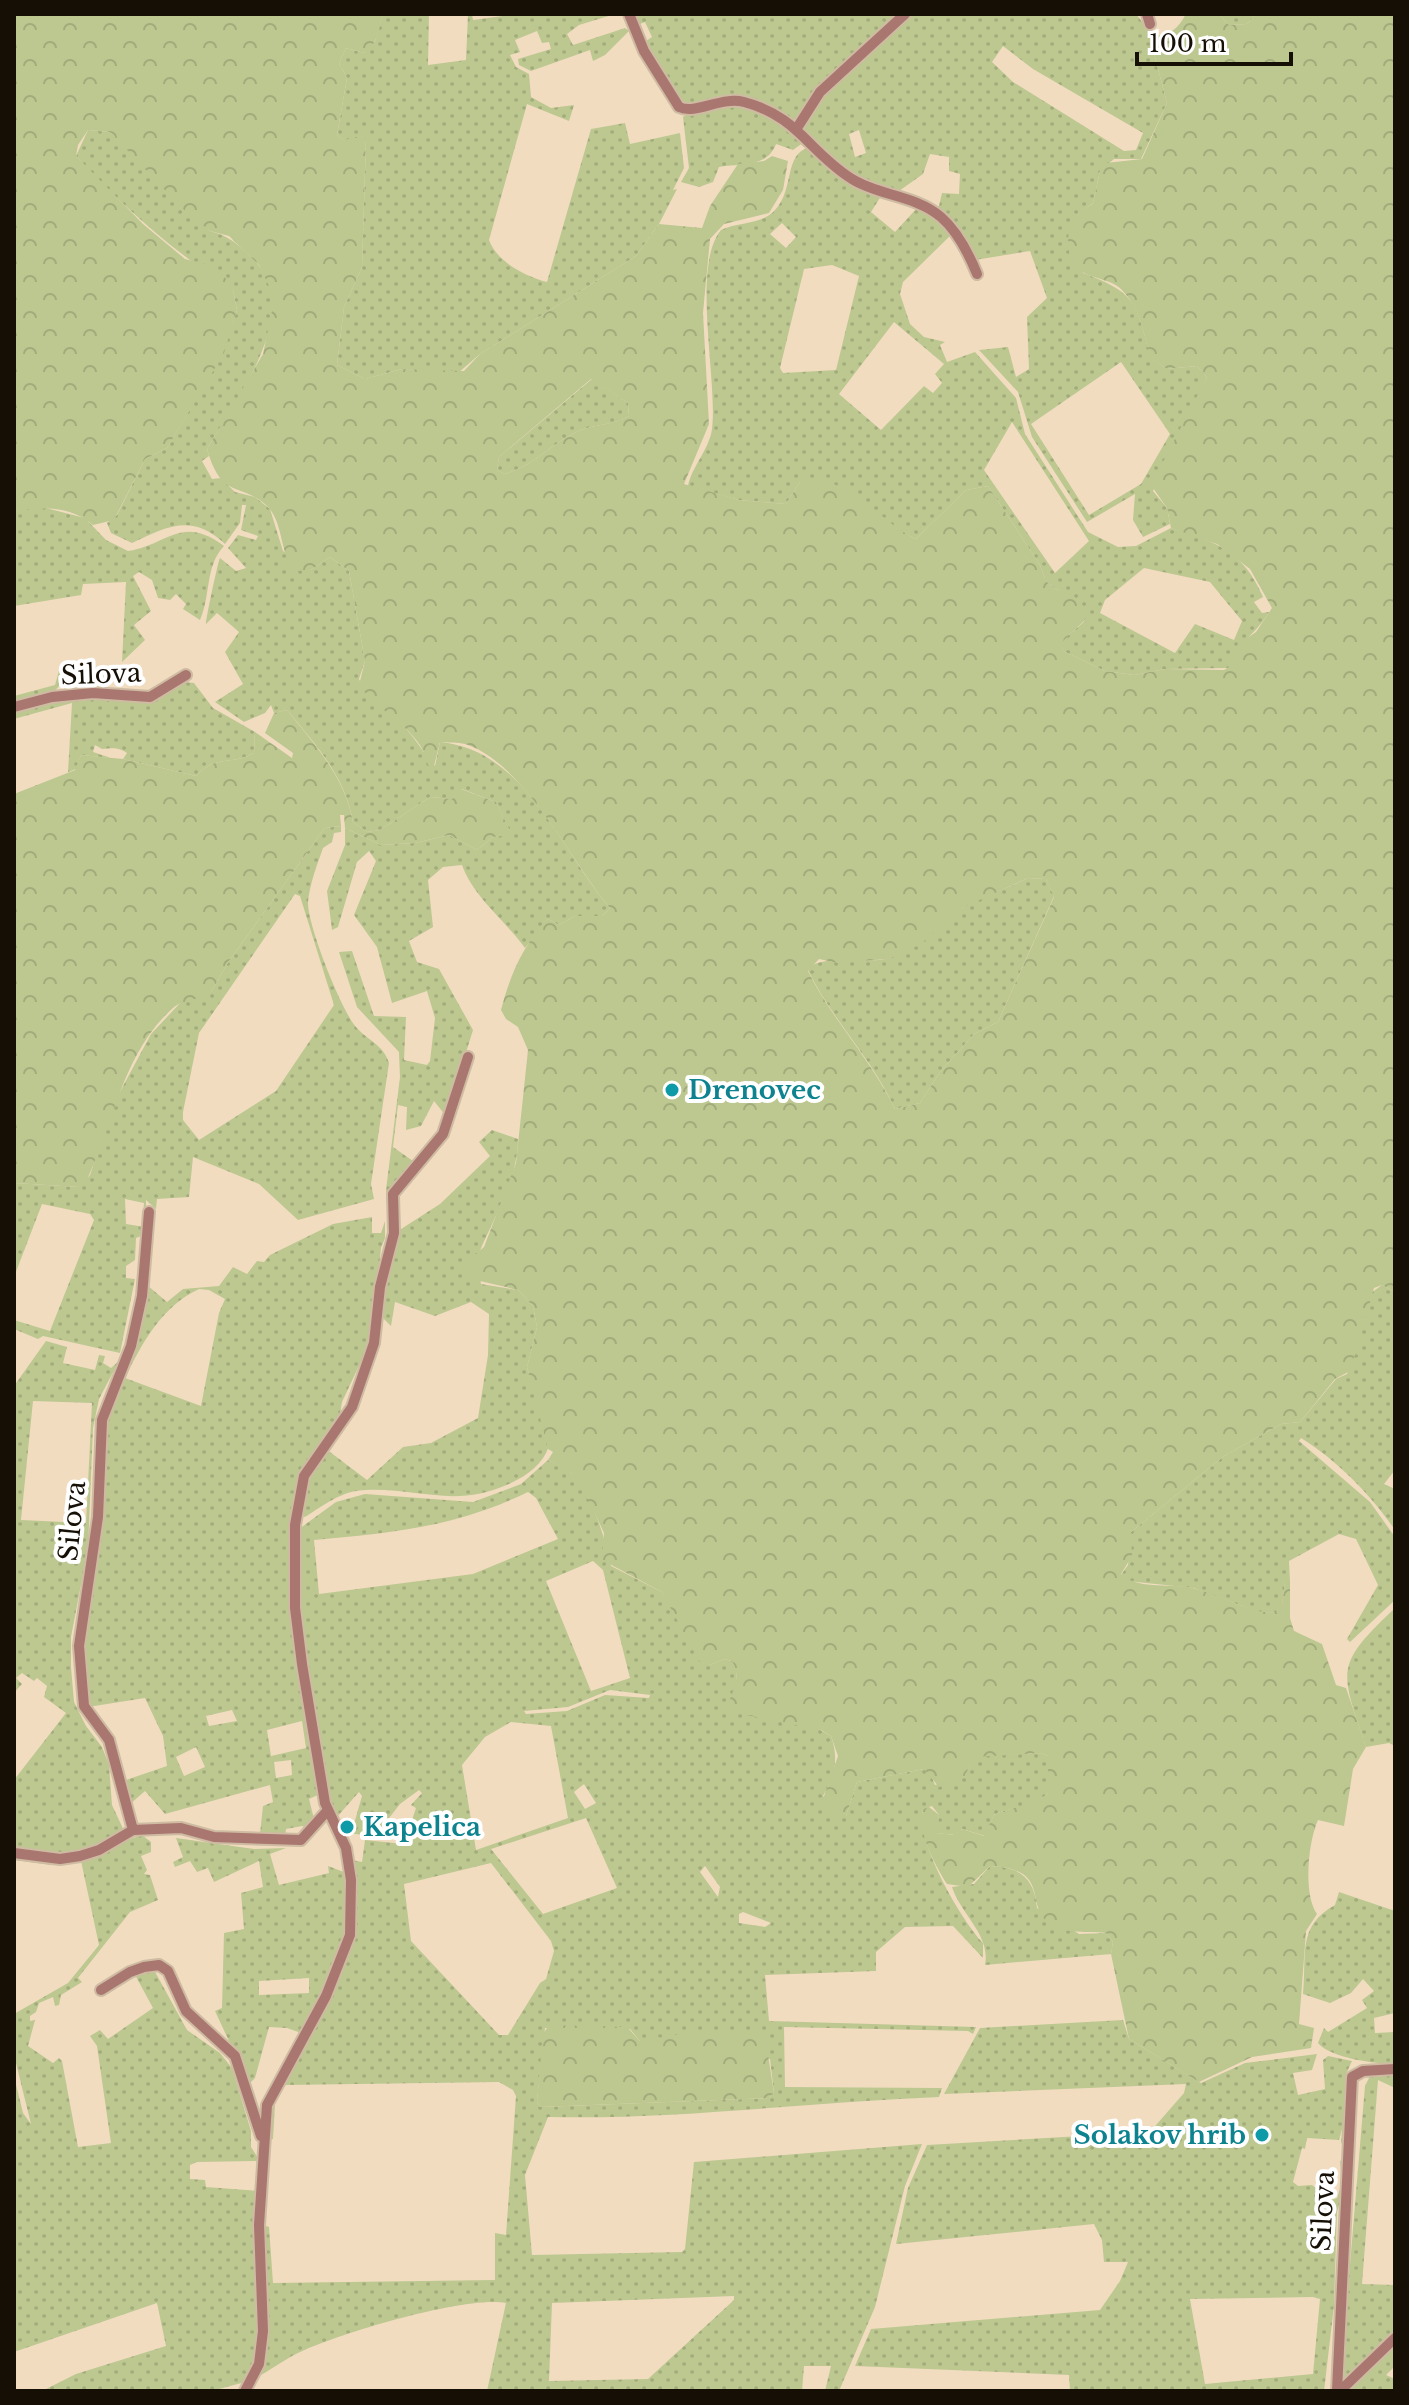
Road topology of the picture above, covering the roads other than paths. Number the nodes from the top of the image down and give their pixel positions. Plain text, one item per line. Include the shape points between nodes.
1 (629, 14) edge
2 (905, 14) edge
3 (797, 128) junction
4 (977, 274) dead end
5 (186, 675) dead end
6 (14, 707) edge
7 (468, 1057) dead end
8 (149, 1212) dead end
9 (328, 1810) junction
10 (133, 1830) junction
11 (14, 1853) edge
12 (101, 1990) dead end
13 (1395, 2069) edge
14 (262, 2142) junction
15 (1395, 2338) edge
16 (245, 2391) edge
17 (1338, 2391) edge

1 - 3 street via 644,51 679,107 692,110 729,99 771,112
2 - 3 street via 820,92
3 - 4 street via 848,177 942,218
5 - 6 street, Silova via 150,697 93,693
7 - 9 street via 443,1134 393,1194 394,1233 380,1287 374,1343 352,1407 304,1476 298,1498 295,1608
8 - 10 street, Silova via 142,1296 131,1346 102,1420 98,1517 79,1646 84,1706 109,1740
9 - 10 street via 301,1840 214,1837 181,1828
9 - 14 street via 348,1859 350,1935 326,1996 267,2105
10 - 11 street via 80,1856
12 - 14 street via 144,1967 159,1965 168,1971 186,2011 235,2056
13 - 17 street, Silova via 1352,2077
14 - 16 street via 263,2331 259,2364
15 - 17 street, Silova

